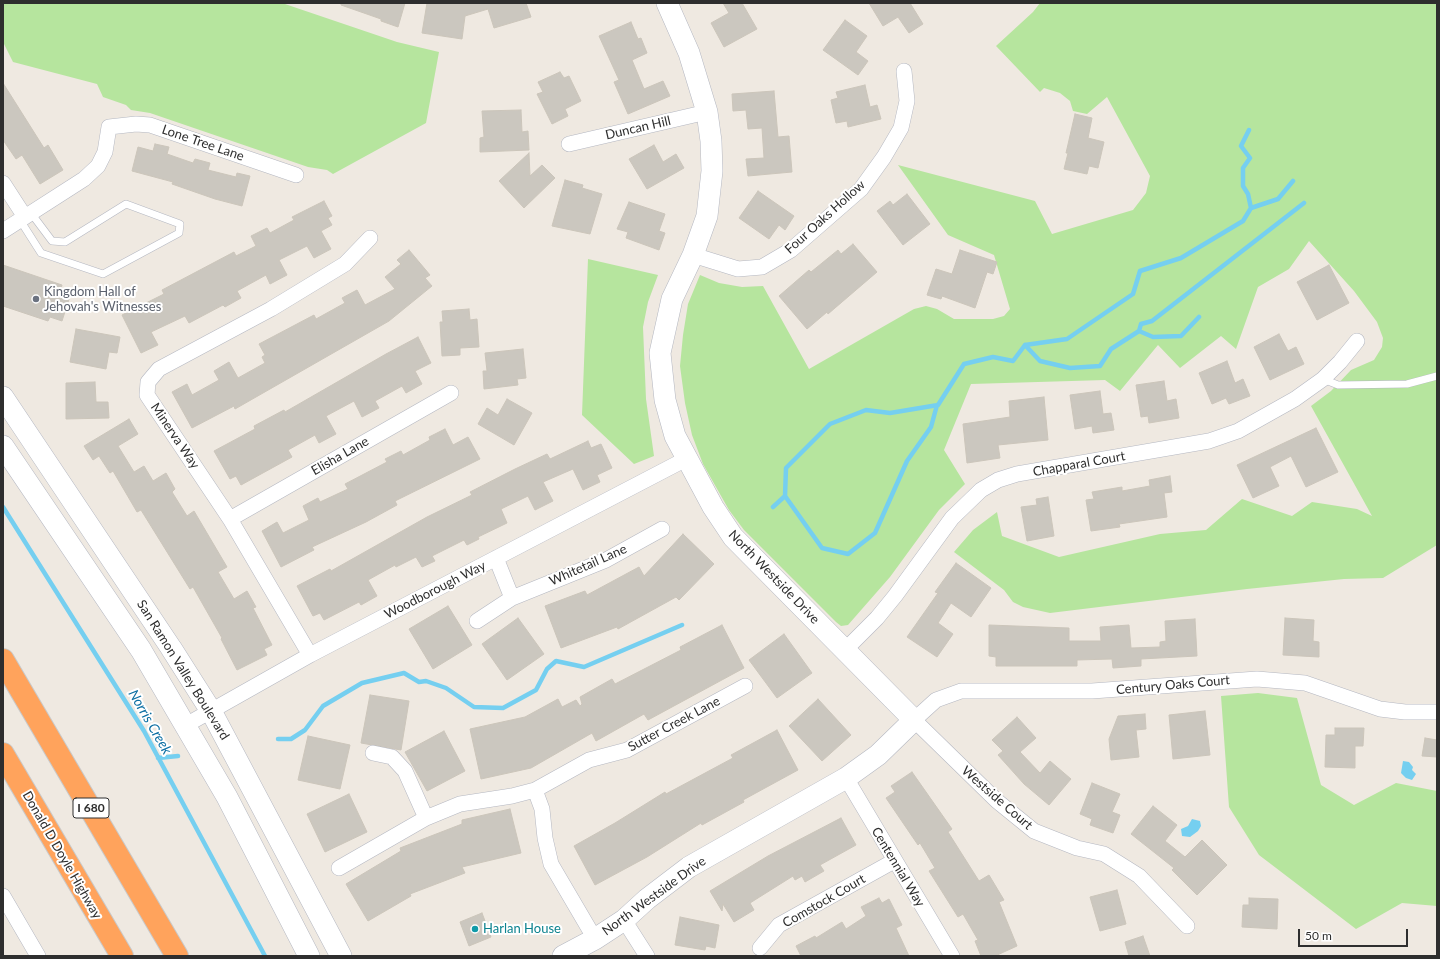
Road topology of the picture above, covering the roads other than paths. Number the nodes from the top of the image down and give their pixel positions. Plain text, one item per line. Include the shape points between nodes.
1 (667, 3) edge
2 (904, 71) dead end
3 (707, 112) junction
4 (569, 144) dead end
5 (296, 175) dead end
6 (3, 183) edge
7 (26, 216) junction
8 (3, 231) edge
9 (370, 238) dead end
10 (693, 255) junction
11 (1357, 341) dead end
12 (1437, 376) edge
13 (1323, 379) junction
14 (451, 392) dead end
15 (3, 397) edge
16 (3, 446) edge
17 (686, 459) junction
18 (230, 519) junction
19 (662, 529) dead end
20 (496, 558) junction
21 (512, 598) junction
22 (477, 621) dead end
23 (844, 651) junction
24 (310, 655) junction
25 (3, 660) edge
26 (744, 686) dead end
27 (211, 711) junction
28 (1437, 712) edge
29 (914, 720) junction
30 (186, 725) junction
31 (373, 753) dead end
32 (3, 754) edge
33 (846, 778) junction
34 (535, 790) junction
35 (426, 818) junction
36 (894, 861) junction
37 (339, 868) dead end
38 (3, 896) edge
39 (624, 920) junction
40 (1187, 926) dead end
41 (595, 939) junction
42 (760, 948) dead end
43 (38, 956) edge
44 (122, 956) edge
45 (177, 956) edge
46 (309, 956) edge
47 (341, 956) edge
48 (563, 956) edge
49 (647, 956) edge
50 (952, 956) edge

1 - 3 street, North Westside Drive via 689,53
2 - 10 street, Four Oaks Hollow via 907,101 901,128 884,158 856,193 790,250 762,268 738,269
3 - 4 street, Duncan Hill
3 - 10 street, North Westside Drive via 712,171 706,216
5 - 7 street, Lone Tree Lane via 150,125 109,127 105,152 98,166 84,179
6 - 7 street
7 - 7 lane via 29,233 42,253 103,274 179,233 180,224 126,204 65,242 52,241 42,227
7 - 8 street
9 - 18 street, Minerva Way via 345,264 271,309 159,369 148,382 147,395
10 - 17 street, North Westside Drive via 672,299 660,353 665,400 675,436
11 - 13 street, Chapparal Court
12 - 13 lane via 1406,384 1338,385
13 - 23 street, Chapparal Court via 1295,400 1259,421 1219,438 1017,474 998,480 981,490 952,518 895,596
14 - 18 street, Elisha Lane
15 - 27 street, San Ramon Valley Boulevard
16 - 30 street, San Ramon Valley Boulevard via 142,650
17 - 20 street, Woodborough Way
17 - 23 street, North Westside Drive via 733,537
18 - 24 street, Minerva Way
19 - 21 street, Whitetail Lane via 606,560
20 - 21 street
20 - 24 street, Woodborough Way
21 - 22 street, Whitetail Lane
23 - 29 street, North Westside Drive
24 - 27 street, Woodborough Way
25 - 45 highway, I 680
26 - 34 street, Sutter Creek Lane via 627,750 588,760
27 - 30 street, Woodborough Way
27 - 47 street, San Ramon Valley Boulevard
28 - 29 street, Century Oaks Court via 1380,709 1304,683 1257,679 1092,691 961,691 936,700
29 - 33 street, North Westside Drive via 878,755
29 - 40 street, Westside Court via 997,801 1034,831 1077,848 1104,854 1116,861 1139,876
30 - 46 street, San Ramon Valley Boulevard via 227,797
31 - 35 street via 392,757 405,771
32 - 44 highway, Donald D Doyle Highway
33 - 36 street, Centennial Way
33 - 39 street, North Westside Drive via 689,867 647,898
34 - 35 street, Sutter Creek Lane via 460,804
34 - 41 street via 542,810 551,864
35 - 37 street, Sutter Creek Lane
36 - 42 street, Comstock Court via 779,925
36 - 50 street, Centennial Way
38 - 43 street
39 - 41 street, North Westside Drive
39 - 49 street
41 - 48 street, North Westside Drive

